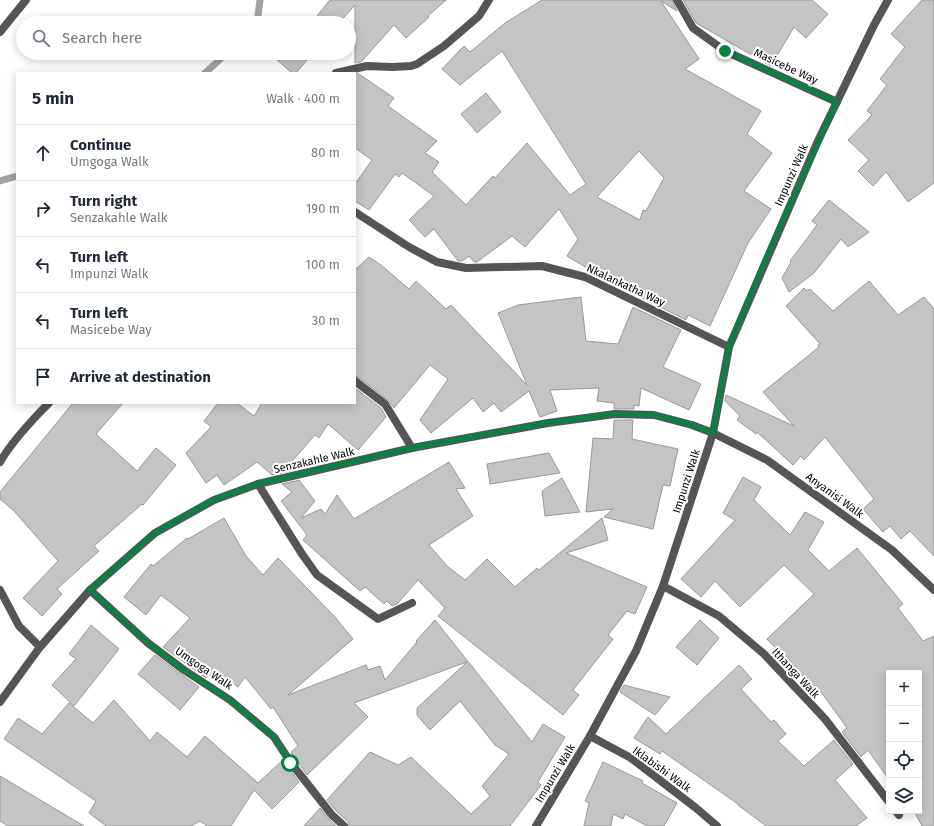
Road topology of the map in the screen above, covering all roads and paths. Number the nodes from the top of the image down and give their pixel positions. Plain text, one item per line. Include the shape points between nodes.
1 (26, 0) edge
2 (490, 0) edge
3 (677, 0) edge
4 (888, 0) edge
5 (0, 32) edge
6 (340, 72) edge
7 (837, 102) junction
8 (356, 213) edge
9 (729, 347) junction
10 (356, 381) edge
11 (48, 404) edge
12 (713, 433) junction
13 (412, 448) junction
14 (0, 462) edge
15 (258, 484) junction
16 (664, 586) junction
17 (0, 590) edge
18 (90, 590) junction
19 (934, 590) edge
20 (412, 603) dead end
21 (40, 647) junction
22 (0, 702) edge
23 (590, 736) junction
24 (886, 798) edge
25 (344, 826) edge
26 (536, 826) edge
27 (717, 826) edge

1 - 5 street
2 - 6 street via 479,16 444,46 417,64 367,66
3 - 7 street, Masicebe Way via 693,28 725,51
4 - 7 street, Impunzi Walk
7 - 9 street, Impunzi Walk via 773,242
8 - 9 street, Nkalankatha Way via 436,262 466,268 542,266 585,277
9 - 12 street, Impunzi Walk
10 - 13 street via 385,404
11 - 14 street via 15,440
12 - 13 street, Senzakahle Walk via 654,415 615,414 548,423
12 - 16 street, Impunzi Walk
12 - 19 street, Anyanisi Walk via 767,460 892,550
13 - 15 street, Senzakahle Walk
15 - 18 street, Senzakahle Walk via 214,500 155,533
15 - 20 street via 317,575 378,619
16 - 23 street, Impunzi Walk via 636,650
16 - 24 street, Ithanga Walk via 719,616 764,654 825,719
17 - 21 street via 19,626
18 - 21 street, Senzakahle Walk
18 - 25 street, Umgoga Walk via 148,643 230,700 274,737 290,763
21 - 22 street, Senzakahle Walk
23 - 26 street, Impunzi Walk
23 - 27 street, Iklabishi Walk via 631,758

